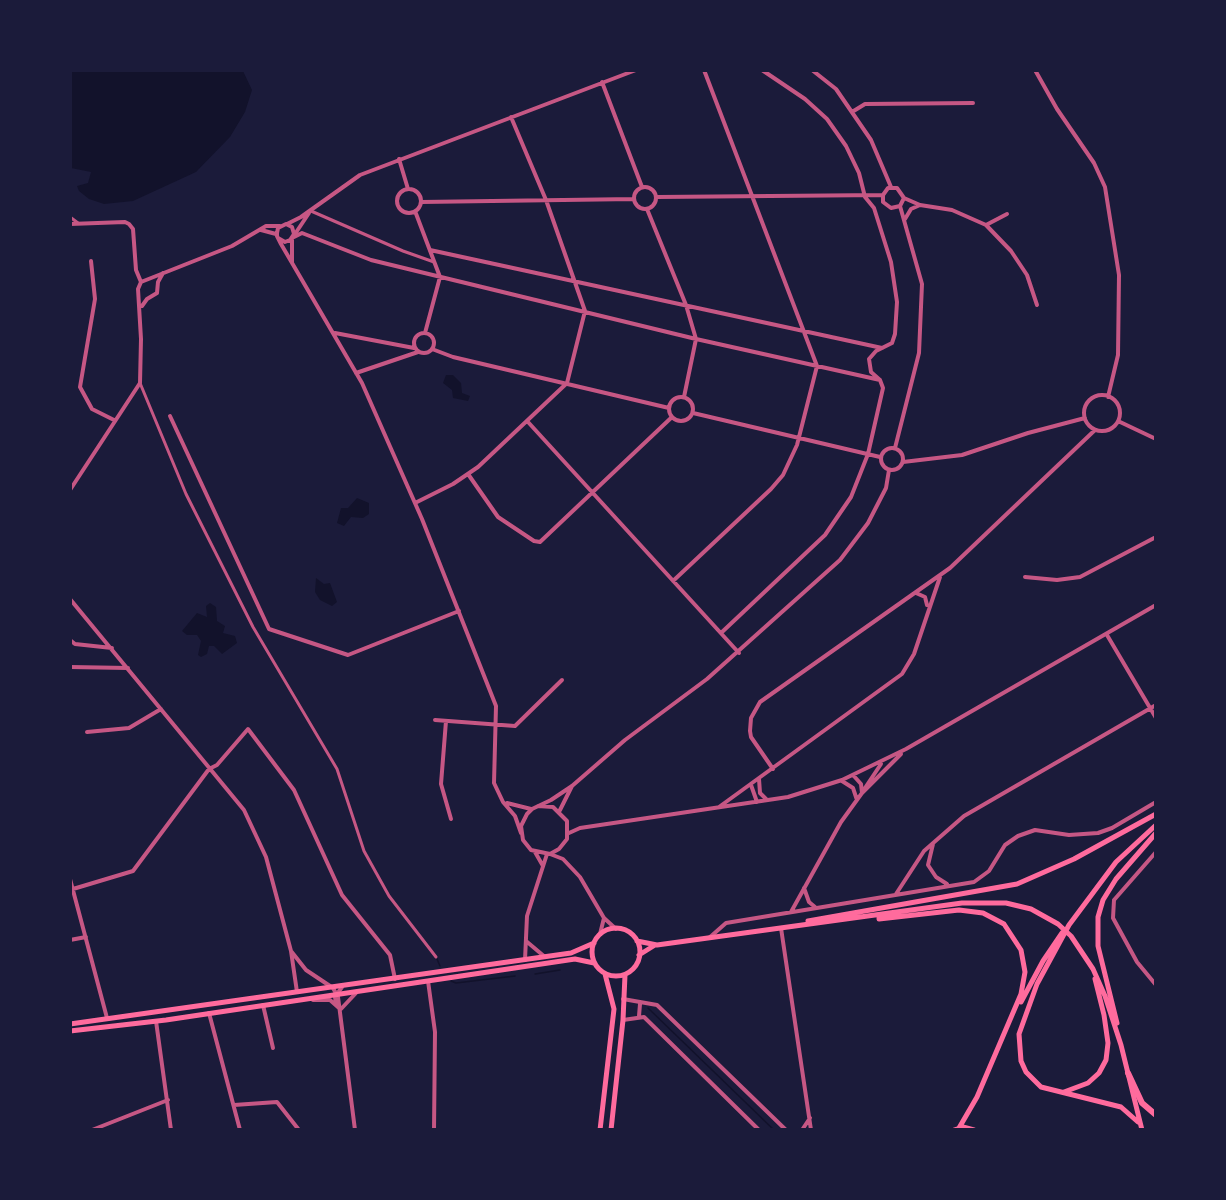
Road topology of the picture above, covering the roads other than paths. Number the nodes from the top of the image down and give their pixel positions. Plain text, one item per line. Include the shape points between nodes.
1 (636, 70) edge
2 (704, 70) edge
3 (762, 70) edge
4 (812, 70) edge
5 (1035, 70) edge
6 (602, 82) junction
7 (973, 103) dead end
8 (852, 112) junction
9 (511, 117) junction
10 (399, 159) junction
11 (642, 187) junction
12 (891, 188) junction
13 (408, 189) junction
14 (883, 195) junction
15 (657, 197) junction
16 (754, 197) junction
17 (865, 197) junction
18 (904, 198) junction
19 (634, 199) junction
20 (546, 200) junction
21 (421, 202) junction
22 (920, 204) junction
23 (900, 206) junction
24 (647, 209) junction
25 (311, 210) junction
26 (415, 211) junction
27 (1006, 214) dead end
28 (70, 217) edge
29 (905, 220) junction
30 (70, 224) edge
31 (79, 224) junction
32 (286, 224) junction
33 (986, 225) junction
34 (280, 226) junction
35 (262, 230) junction
36 (293, 236) junction
37 (278, 237) junction
38 (430, 250) junction
39 (91, 261) dead end
40 (292, 262) junction
41 (434, 262) junction
42 (164, 272) junction
43 (440, 277) junction
44 (150, 279) junction
45 (572, 279) junction
46 (141, 282) junction
47 (157, 285) junction
48 (140, 295) junction
49 (145, 300) junction
50 (686, 304) junction
51 (1037, 304) dead end
52 (140, 310) junction
53 (585, 311) junction
54 (804, 332) junction
55 (334, 333) junction
56 (425, 333) junction
57 (696, 339) junction
58 (414, 348) junction
59 (886, 348) junction
60 (432, 349) junction
61 (418, 352) junction
62 (816, 366) junction
63 (356, 373) junction
64 (880, 380) junction
65 (140, 383) junction
66 (567, 383) junction
67 (684, 397) junction
68 (1108, 397) junction
69 (669, 408) junction
70 (693, 413) junction
71 (170, 416) dead end
72 (672, 417) junction
73 (1085, 418) junction
74 (114, 420) junction
75 (1118, 421) junction
76 (528, 422) junction
77 (1095, 430) junction
78 (1155, 437) edge
79 (799, 438) junction
80 (895, 448) junction
81 (868, 454) junction
82 (880, 457) junction
83 (903, 462) junction
84 (889, 470) junction
85 (468, 474) junction
86 (70, 490) edge
87 (593, 493) junction
88 (416, 503) junction
89 (1155, 537) edge
90 (941, 575) junction
91 (1025, 577) dead end
92 (674, 581) junction
93 (915, 593) junction
94 (70, 599) edge
95 (1155, 605) edge
96 (927, 609) junction
97 (459, 611) junction
98 (721, 633) junction
99 (1107, 634) junction
100 (70, 640) edge
101 (112, 648) junction
102 (739, 653) junction
103 (70, 666) edge
104 (129, 668) junction
105 (562, 680) dead end
106 (1155, 705) edge
107 (1149, 708) junction
108 (161, 709) junction
109 (1155, 718) edge
110 (435, 720) dead end
111 (446, 720) junction
112 (497, 724) junction
113 (87, 732) dead end
114 (906, 749) junction
115 (882, 762) junction
116 (210, 768) junction
117 (773, 769) junction
118 (854, 775) junction
119 (759, 779) junction
120 (842, 780) junction
121 (751, 784) junction
122 (572, 786) junction
123 (862, 793) junction
124 (857, 800) junction
125 (768, 801) junction
126 (503, 802) junction
127 (757, 802) junction
128 (1155, 802) edge
129 (538, 806) junction
130 (719, 808) junction
131 (532, 809) junction
132 (560, 810) junction
133 (1155, 814) edge
134 (451, 819) dead end
135 (567, 821) junction
136 (1155, 825) edge
137 (580, 828) junction
138 (521, 833) junction
139 (569, 833) junction
140 (1155, 833) edge
141 (935, 841) junction
142 (560, 848) junction
143 (534, 851) junction
144 (1155, 852) edge
145 (549, 854) junction
146 (563, 859) junction
147 (544, 866) junction
148 (70, 879) edge
149 (951, 885) junction
150 (804, 888) junction
151 (73, 889) junction
152 (896, 894) junction
153 (815, 907) junction
154 (791, 912) junction
155 (604, 918) junction
156 (866, 918) junction
157 (1069, 925) junction
158 (791, 926) junction
159 (781, 927) junction
160 (616, 929) junction
161 (600, 934) junction
162 (86, 937) junction
163 (709, 938) junction
164 (70, 940) edge
165 (525, 940) junction
166 (637, 941) junction
167 (594, 943) junction
168 (657, 945) junction
169 (291, 951) junction
170 (639, 955) junction
171 (436, 957) dead end
172 (545, 957) junction
173 (525, 960) junction
174 (594, 963) junction
175 (1093, 969) junction
176 (605, 974) junction
177 (625, 975) junction
178 (395, 980) junction
179 (428, 980) junction
180 (1155, 985) edge
181 (361, 990) junction
182 (334, 991) junction
183 (298, 993) junction
184 (308, 998) junction
185 (623, 999) junction
186 (289, 1001) junction
187 (336, 1004) junction
188 (639, 1004) junction
189 (263, 1005) junction
190 (340, 1010) junction
191 (209, 1013) junction
192 (639, 1016) junction
193 (108, 1020) junction
194 (623, 1020) junction
195 (156, 1021) junction
196 (70, 1024) edge
197 (117, 1025) junction
198 (103, 1027) junction
199 (1008, 1027) junction
200 (70, 1031) edge
201 (1120, 1045) junction
202 (273, 1048) dead end
203 (1128, 1073) junction
204 (1060, 1093) junction
205 (168, 1100) junction
206 (234, 1105) junction
207 (1155, 1115) edge
208 (810, 1117) junction
209 (957, 1129) edge
210 (1142, 1129) edge
211 (92, 1130) edge
212 (171, 1130) edge
213 (240, 1130) edge
214 (299, 1130) edge
215 (355, 1130) edge
216 (434, 1130) edge
217 (600, 1130) edge
218 (611, 1130) edge
219 (759, 1130) edge
220 (786, 1130) edge
221 (802, 1130) edge
222 (811, 1130) edge
223 (974, 1130) edge

1 - 6 street
2 - 16 street
3 - 17 street via 827,119 846,146
4 - 8 street via 836,89
5 - 68 street via 1089,154 1105,187 1119,274 1118,355
6 - 9 street
6 - 11 street
7 - 8 street via 865,104
8 - 12 street via 871,140
9 - 10 street
9 - 20 street
10 - 13 street
10 - 25 street via 360,175
11 - 15 street via 652,188
11 - 19 street
12 - 14 street
12 - 18 street via 900,190
13 - 21 street via 417,192
13 - 26 street via 399,195 399,206 408,213
14 - 17 street
14 - 23 street via 888,207
15 - 16 street
15 - 24 street
16 - 17 street
16 - 54 street
17 - 59 street via 874,208 895,281 895,334
18 - 22 street
18 - 23 street
19 - 20 street
19 - 24 street via 640,208
20 - 21 street
20 - 45 street
21 - 26 street
22 - 29 street via 910,209
22 - 33 street via 952,210
23 - 29 street
24 - 50 street
25 - 32 street
25 - 36 street
25 - 41 street
26 - 38 street
27 - 33 street
28 - 31 street
29 - 80 street via 922,284 919,353
30 - 31 street
31 - 46 street via 129,224
32 - 34 street
32 - 36 street via 292,227
33 - 51 street via 1027,275
34 - 35 street via 269,225
34 - 37 street
35 - 37 street
35 - 42 street
36 - 37 street via 285,242
36 - 40 street
36 - 43 street via 302,233 371,260
37 - 40 street
38 - 41 street
38 - 45 street
39 - 74 street via 95,299 80,387 92,409
40 - 55 street
41 - 43 street
42 - 44 street
42 - 47 street
43 - 53 street
43 - 56 street
44 - 46 street
44 - 47 street
45 - 50 street
45 - 53 street
46 - 48 street
47 - 49 street via 157,293
48 - 49 street
48 - 52 street
49 - 52 street
50 - 54 street
50 - 57 street
52 - 65 street
53 - 57 street
53 - 66 street
54 - 59 street
54 - 62 street
55 - 58 street
55 - 63 street
56 - 58 street via 414,339
56 - 60 street via 433,339
57 - 62 street
57 - 67 street
58 - 61 street
59 - 64 street via 876,351 868,363
60 - 61 street via 424,354
60 - 66 street
61 - 63 street
62 - 64 street
62 - 79 street
63 - 88 street
64 - 81 street via 882,394
65 - 74 street
65 - 171 street via 186,494 243,607 337,769 364,851 389,896
66 - 69 street
66 - 76 street
67 - 69 street via 674,399
67 - 70 street via 691,401
68 - 73 street via 1097,396 1088,402
68 - 75 street via 1120,410
69 - 72 street
70 - 72 street via 686,421
70 - 79 street
71 - 97 street via 269,629 348,655
72 - 87 street
73 - 77 street
73 - 83 street via 963,455
74 - 86 street
75 - 77 street via 1111,429
75 - 78 street
76 - 85 street
76 - 87 street
77 - 90 street
79 - 81 street
79 - 92 street via 778,483
80 - 82 street via 884,450
80 - 83 street via 903,455
81 - 82 street
81 - 98 street via 851,498 825,536
82 - 84 street
83 - 84 street via 896,470
84 - 102 street via 878,504 848,551
85 - 87 street via 493,512 537,542
85 - 88 street
87 - 92 street
88 - 97 street
89 - 91 street via 1080,577
90 - 93 street
90 - 96 street
92 - 98 street
93 - 96 street via 925,597
93 - 117 street via 760,702 751,718 751,737
94 - 101 street
95 - 99 street
96 - 117 street via 914,654 902,674
97 - 112 street via 496,706
98 - 102 street
99 - 107 street
99 - 114 street
100 - 101 street
101 - 104 street
102 - 122 street
103 - 104 street
104 - 108 street
105 - 112 street via 515,726
106 - 107 street
107 - 109 street
107 - 141 street via 964,816
108 - 113 street via 129,728
108 - 116 street
110 - 111 street
111 - 112 street
111 - 134 street via 441,784
112 - 126 street via 493,774
114 - 115 street
114 - 123 street
115 - 118 street
115 - 123 street
116 - 151 street via 133,871
116 - 169 street via 244,810 256,832
116 - 178 street via 248,729 294,790 342,895 390,955
117 - 119 street
118 - 120 street
118 - 123 street
119 - 121 street
119 - 125 street via 760,793
120 - 124 street via 853,788
120 - 125 street
121 - 127 street
121 - 130 street
122 - 129 street
122 - 132 street
123 - 124 street
124 - 150 street
125 - 127 street
126 - 131 street
126 - 138 street via 512,811
127 - 130 street
128 - 149 street via 1098,833 1069,835 1035,830 1018,836 1005,845 989,871 979,879
129 - 131 street
129 - 132 street
130 - 137 street
131 - 138 street via 523,820
132 - 135 street
133 - 158 main road via 1074,859 1017,884
135 - 137 street
135 - 139 street
136 - 157 main road via 1116,862
137 - 139 street
138 - 143 street
139 - 142 street
140 - 201 main road via 1116,879 1098,917 1098,946
141 - 149 street via 928,865 936,877
141 - 152 street via 916,861
142 - 145 street
142 - 146 street
143 - 145 street
143 - 147 street
144 - 180 street via 1114,900 1113,918 1137,962
145 - 146 street
145 - 147 street
146 - 155 street via 580,877
147 - 165 street via 527,916
148 - 151 street
149 - 152 street
150 - 153 street
150 - 154 street
151 - 162 street
152 - 153 street
153 - 154 street
154 - 163 street via 726,923
155 - 160 street
155 - 161 street
156 - 158 main road
156 - 175 main road via 955,904 1018,905 1058,924 1079,946
156 - 199 main road via 959,910 982,913 1004,924 1021,950 1025,972
157 - 199 main road via 1052,944
157 - 204 main road via 1037,984 1019,1034 1019,1052 1026,1072 1041,1087
158 - 159 main road
159 - 163 main road
159 - 208 street
160 - 161 main road
160 - 166 main road via 626,931
161 - 167 main road
162 - 164 street
162 - 193 street
163 - 168 main road
165 - 172 street
165 - 173 street
166 - 168 main road
166 - 170 main road
167 - 172 main road via 571,953
167 - 174 main road
168 - 170 main road
169 - 182 street via 306,970
169 - 183 street
170 - 177 main road via 634,968
172 - 173 main road
173 - 178 main road
174 - 176 main road
174 - 179 main road via 575,959
175 - 201 main road
175 - 204 main road via 1104,1015 1106,1060 1088,1083
176 - 177 main road
176 - 217 main road via 614,1009
177 - 185 main road
178 - 182 main road
179 - 181 main road
179 - 216 street via 435,1032
181 - 182 main road
181 - 190 street via 348,998
182 - 183 main road
182 - 184 main road
182 - 187 street
182 - 190 street
183 - 184 street
183 - 186 street
183 - 193 main road
184 - 186 main road
185 - 188 street
185 - 194 main road
186 - 187 street via 326,999
186 - 189 main road
187 - 190 street
188 - 192 street
188 - 220 street via 657,1005
189 - 191 main road
189 - 202 street
190 - 215 street
191 - 195 main road
191 - 206 street
192 - 194 street
192 - 219 street
193 - 196 main road
193 - 197 main road
193 - 198 main road
194 - 218 main road
195 - 197 main road
195 - 205 street
197 - 198 main road
198 - 200 main road
199 - 209 main road via 968,1115
201 - 203 main road
203 - 207 highway via 1142,1102
203 - 210 main road
204 - 210 main road via 1104,1100 1121,1107 1134,1116
205 - 211 street
205 - 212 street
206 - 213 street
206 - 214 street via 277,1102
208 - 221 street
208 - 222 street
209 - 223 main road

